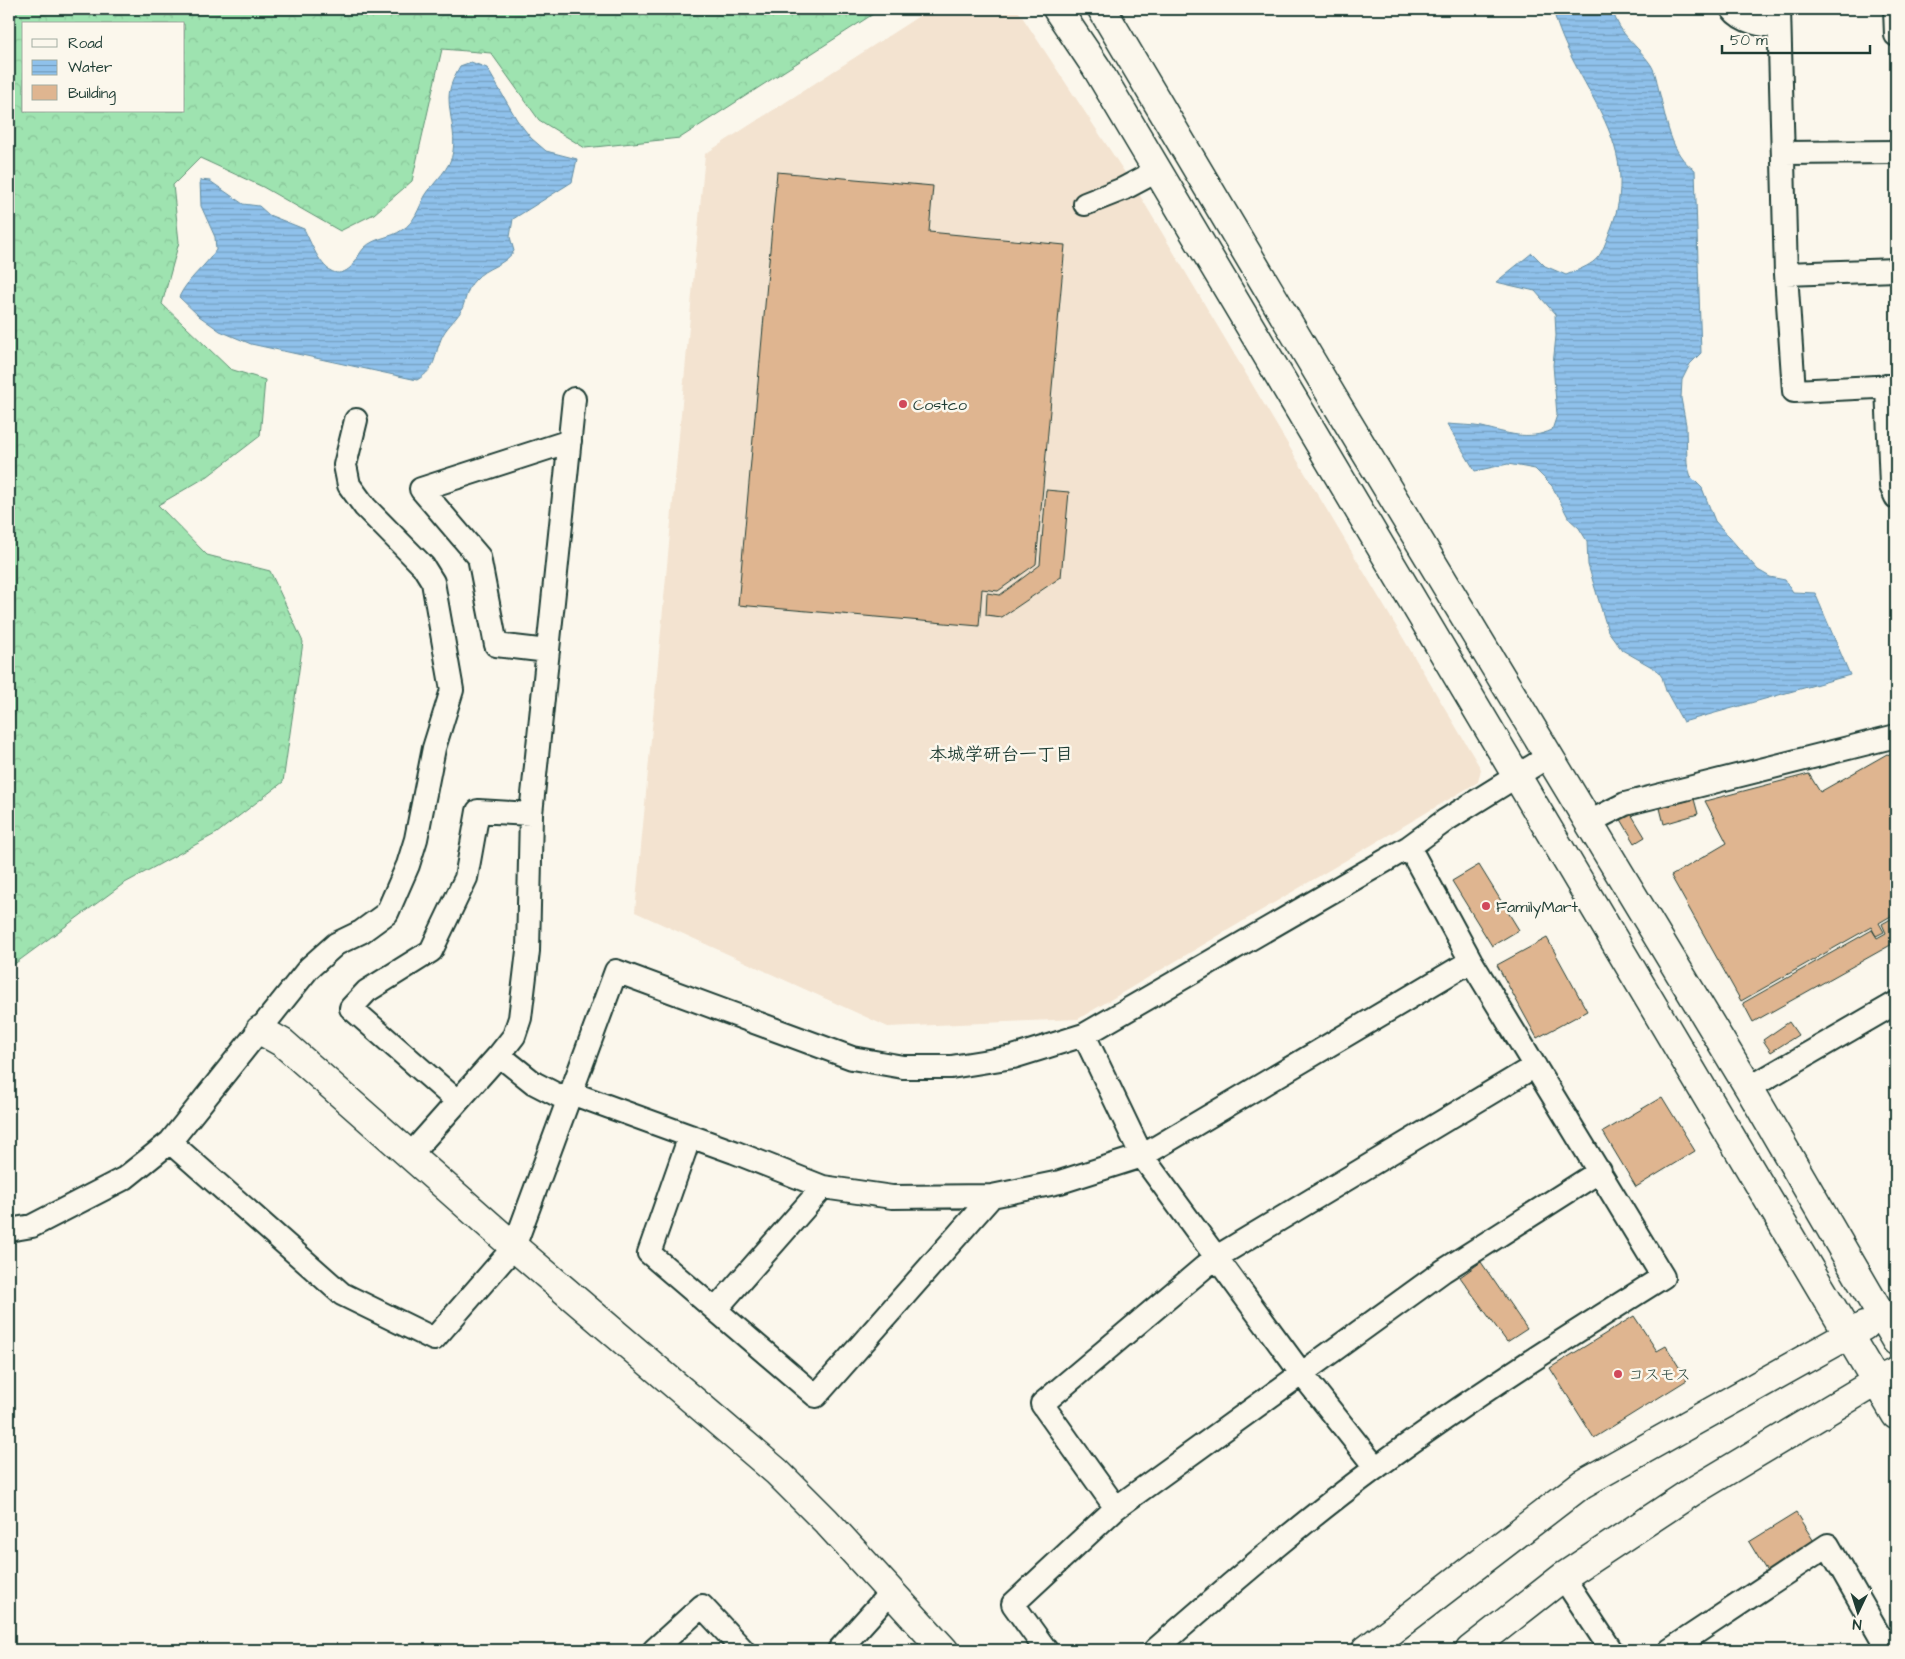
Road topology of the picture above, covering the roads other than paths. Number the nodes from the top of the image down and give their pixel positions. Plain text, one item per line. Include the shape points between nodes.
1 (1057, 9) edge
2 (1102, 9) edge
3 (1732, 9) edge
4 (1895, 9) edge
5 (1779, 17) edge
6 (1896, 35) edge
7 (1187, 152) junction
8 (1784, 152) junction
9 (1896, 152) edge
10 (1158, 171) junction
11 (1085, 204) dead end
12 (1896, 270) edge
13 (1786, 274) junction
14 (1891, 386) edge
15 (574, 399) dead end
16 (1339, 408) junction
17 (356, 420) dead end
18 (1309, 426) junction
19 (570, 441) junction
20 (1896, 497) edge
21 (548, 652) junction
22 (1896, 736) edge
23 (1549, 756) junction
24 (1517, 775) junction
25 (531, 814) junction
26 (1590, 822) junction
27 (1409, 847) junction
28 (1472, 961) junction
29 (1896, 1002) edge
30 (260, 1030) junction
31 (1084, 1035) junction
32 (499, 1055) junction
33 (1535, 1066) junction
34 (1749, 1088) junction
35 (569, 1096) junction
36 (457, 1101) junction
37 (690, 1136) junction
38 (170, 1142) junction
39 (410, 1155) junction
40 (1142, 1156) junction
41 (1600, 1171) junction
42 (823, 1187) junction
43 (992, 1196) junction
44 (9, 1230) edge
45 (510, 1252) junction
46 (1215, 1258) junction
47 (716, 1309) junction
48 (1889, 1315) edge
49 (1849, 1333) junction
50 (1896, 1341) edge
51 (1300, 1373) junction
52 (1886, 1376) edge
53 (1896, 1414) edge
54 (1376, 1468) junction
55 (1116, 1508) junction
56 (1563, 1578) junction
57 (887, 1597) junction
58 (654, 1650) edge
59 (743, 1650) edge
60 (839, 1650) edge
61 (920, 1650) edge
62 (944, 1650) edge
63 (1046, 1650) edge
64 (1155, 1650) edge
65 (1366, 1650) edge
66 (1470, 1650) edge
67 (1611, 1650) edge
68 (1670, 1650) edge
69 (1888, 1650) edge

1 - 10 street
2 - 7 street
3 - 5 street via 1762,26
4 - 6 street
5 - 8 street
7 - 10 street
7 - 16 street
8 - 9 street
8 - 13 street
10 - 11 street
10 - 18 street
12 - 13 street
13 - 14 street via 1794,391
14 - 20 street via 1891,486
15 - 19 street
16 - 18 street
16 - 23 street
17 - 30 street via 345,465 349,486 365,507 423,566 433,582 452,690 434,748 416,839 387,914 336,944 309,968
18 - 24 street
19 - 21 street
19 - 21 street via 421,489 479,558 496,645
21 - 25 street
22 - 26 street via 1624,804
23 - 24 street
23 - 26 street
24 - 27 street
24 - 49 street
25 - 32 street via 528,951 520,1018 514,1036
25 - 36 street via 478,811 466,878 431,951 366,991 351,1008
26 - 34 street
27 - 28 street
27 - 31 street
28 - 33 street
28 - 40 street
29 - 34 street
30 - 38 street
30 - 39 street via 283,1043
30 - 45 street via 273,1054
31 - 35 street via 1014,1057 951,1067 903,1067 852,1058 616,971
31 - 40 street
32 - 35 street via 534,1083
32 - 36 street
33 - 41 street
33 - 46 street
34 - 48 street
35 - 37 street
35 - 45 street
36 - 39 street
37 - 42 street
37 - 47 street via 649,1253
38 - 44 street via 125,1178 32,1226
38 - 45 street via 342,1294 434,1339
39 - 45 street
40 - 43 street via 1060,1182
40 - 46 street
41 - 51 street via 1443,1270
41 - 54 street via 1663,1277 1524,1365
42 - 43 street via 892,1197
42 - 47 street
43 - 47 street via 816,1396
45 - 57 street via 777,1472 826,1521
46 - 51 street
46 - 55 street via 1042,1404
48 - 49 street
48 - 50 street
49 - 52 street
49 - 65 street via 1582,1484
51 - 54 street
51 - 55 street
52 - 53 street
52 - 56 street via 1690,1493
54 - 64 street
55 - 63 street via 1013,1604
56 - 66 street
56 - 67 street
57 - 60 street
57 - 61 street
57 - 62 street
58 - 59 street via 702,1606
68 - 69 street via 1828,1544

